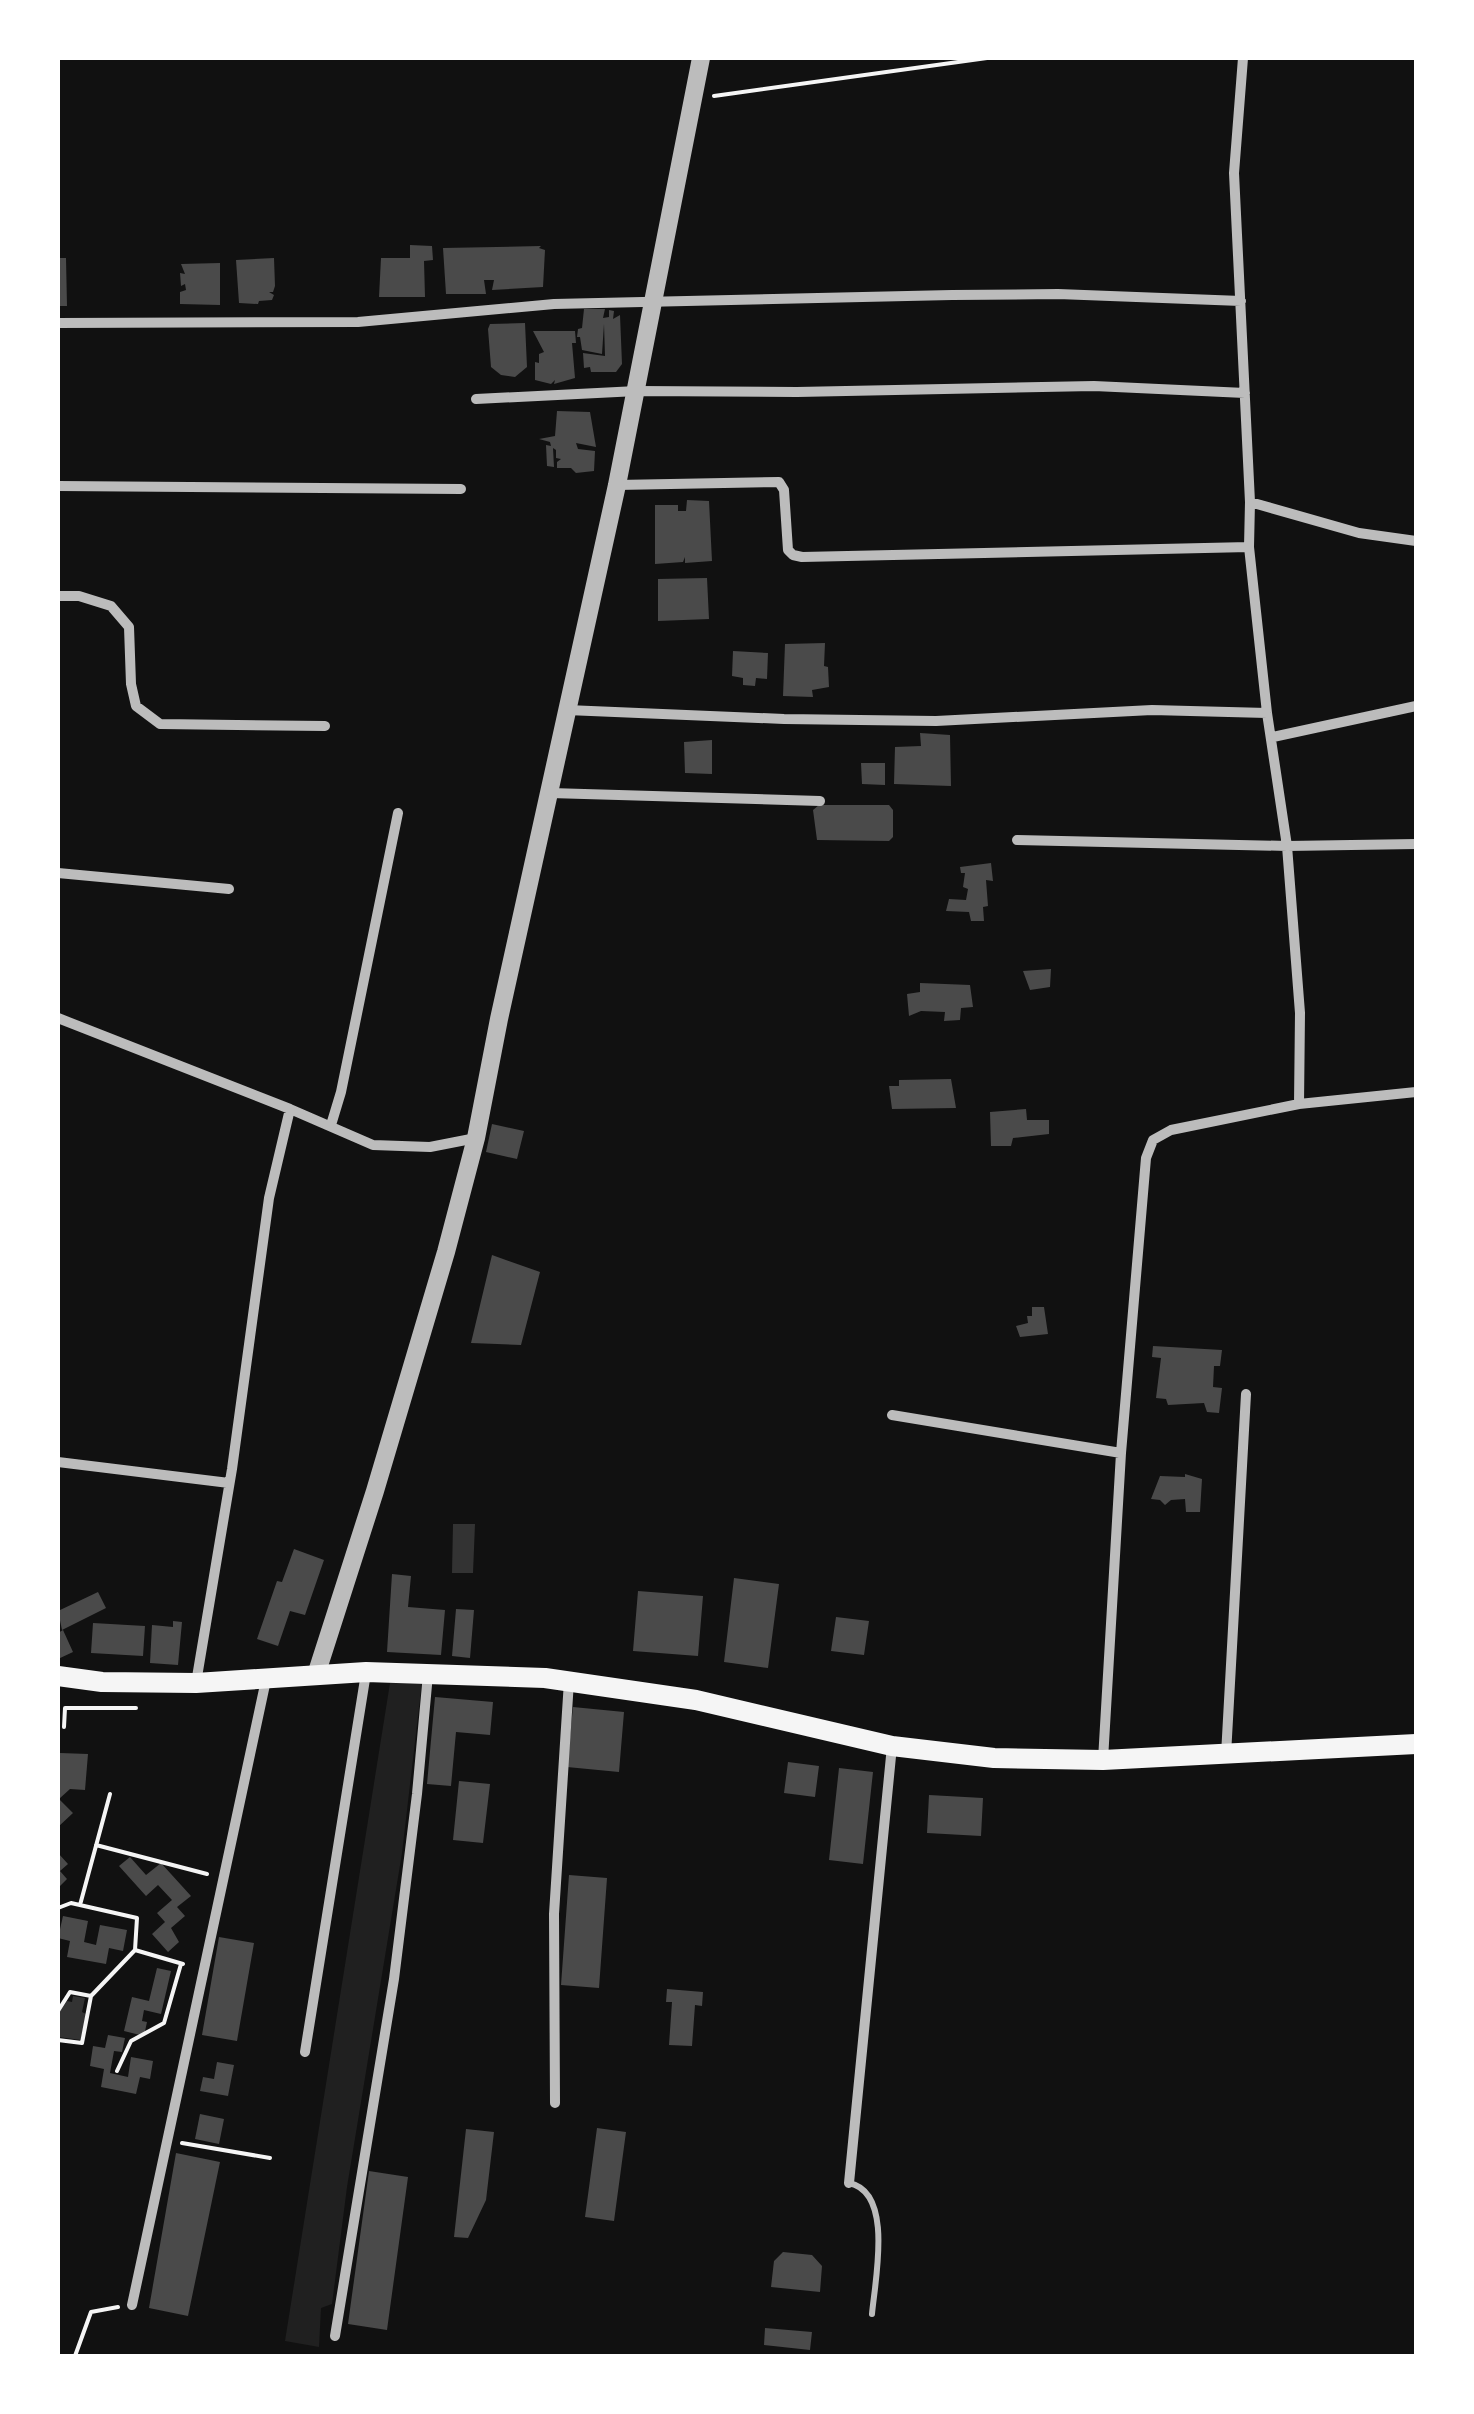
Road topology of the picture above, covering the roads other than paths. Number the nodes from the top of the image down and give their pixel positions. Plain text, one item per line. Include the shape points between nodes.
1 (702, 58) edge
2 (1243, 58) edge
3 (1241, 301) junction
4 (656, 303) junction
5 (58, 324) edge
6 (637, 390) junction
7 (1245, 394) junction
8 (476, 399) dead end
9 (618, 485) junction
10 (58, 486) edge
11 (461, 489) dead end
12 (1250, 502) junction
13 (1416, 541) edge
14 (1249, 547) junction
15 (58, 596) edge
16 (1416, 706) edge
17 (567, 710) junction
18 (1267, 713) junction
19 (326, 726) dead end
20 (1273, 737) junction
21 (550, 793) junction
22 (820, 801) dead end
23 (398, 813) dead end
24 (1017, 840) dead end
25 (1416, 844) edge
26 (1287, 846) junction
27 (58, 872) edge
28 (229, 890) dead end
29 (58, 1018) edge
30 (1416, 1092) edge
31 (1299, 1104) junction
32 (290, 1109) junction
33 (330, 1125) junction
34 (476, 1138) junction
35 (1246, 1394) dead end
36 (892, 1415) dead end
37 (1122, 1453) junction
38 (58, 1462) edge
39 (229, 1483) junction
40 (366, 1672) junction
41 (428, 1673) junction
42 (316, 1674) junction
43 (58, 1676) edge
44 (266, 1680) junction
45 (569, 1680) junction
46 (196, 1683) junction
47 (1416, 1744) edge
48 (892, 1746) junction
49 (1226, 1756) junction
50 (1102, 1760) junction
51 (304, 2052) dead end
52 (554, 2102) dead end
53 (849, 2183) joint
54 (132, 2305) road end
55 (872, 2314) dead end
56 (335, 2336) dead end

1 - 4 street
2 - 3 street via 1234,173
3 - 4 street via 1058,294
3 - 7 street
4 - 5 street via 554,304 358,322
4 - 6 street
6 - 7 street via 1094,386
6 - 8 street
6 - 9 street
7 - 12 street
9 - 14 street via 779,482 793,556
9 - 17 street
10 - 11 street
12 - 13 street via 1359,533
12 - 14 street
14 - 18 street
15 - 19 street via 110,606 129,628 136,706 160,724
16 - 20 street
17 - 18 street via 936,721 1152,710
17 - 21 street
18 - 20 street
20 - 26 street
21 - 22 street
21 - 34 street
23 - 33 street
24 - 26 street
25 - 26 street
26 - 31 street via 1300,1012
27 - 28 street
29 - 32 street
30 - 31 street
31 - 37 street via 1171,1130 1152,1140 1142,1189
32 - 33 street
32 - 39 street via 270,1198
33 - 34 street via 390,1148
34 - 42 street
35 - 49 street
36 - 37 street
37 - 50 street
38 - 39 street
39 - 46 street
40 - 41 main road
40 - 42 main road
40 - 51 street
41 - 45 main road
41 - 56 street via 394,1978
42 - 44 main road
43 - 46 main road
44 - 46 main road
44 - 54 street
45 - 48 main road via 725,1706
45 - 52 street via 554,1914
47 - 49 main road
48 - 50 main road via 994,1758
48 - 53 street
49 - 50 main road
53 - 55 lane via 870,2194 878,2214

